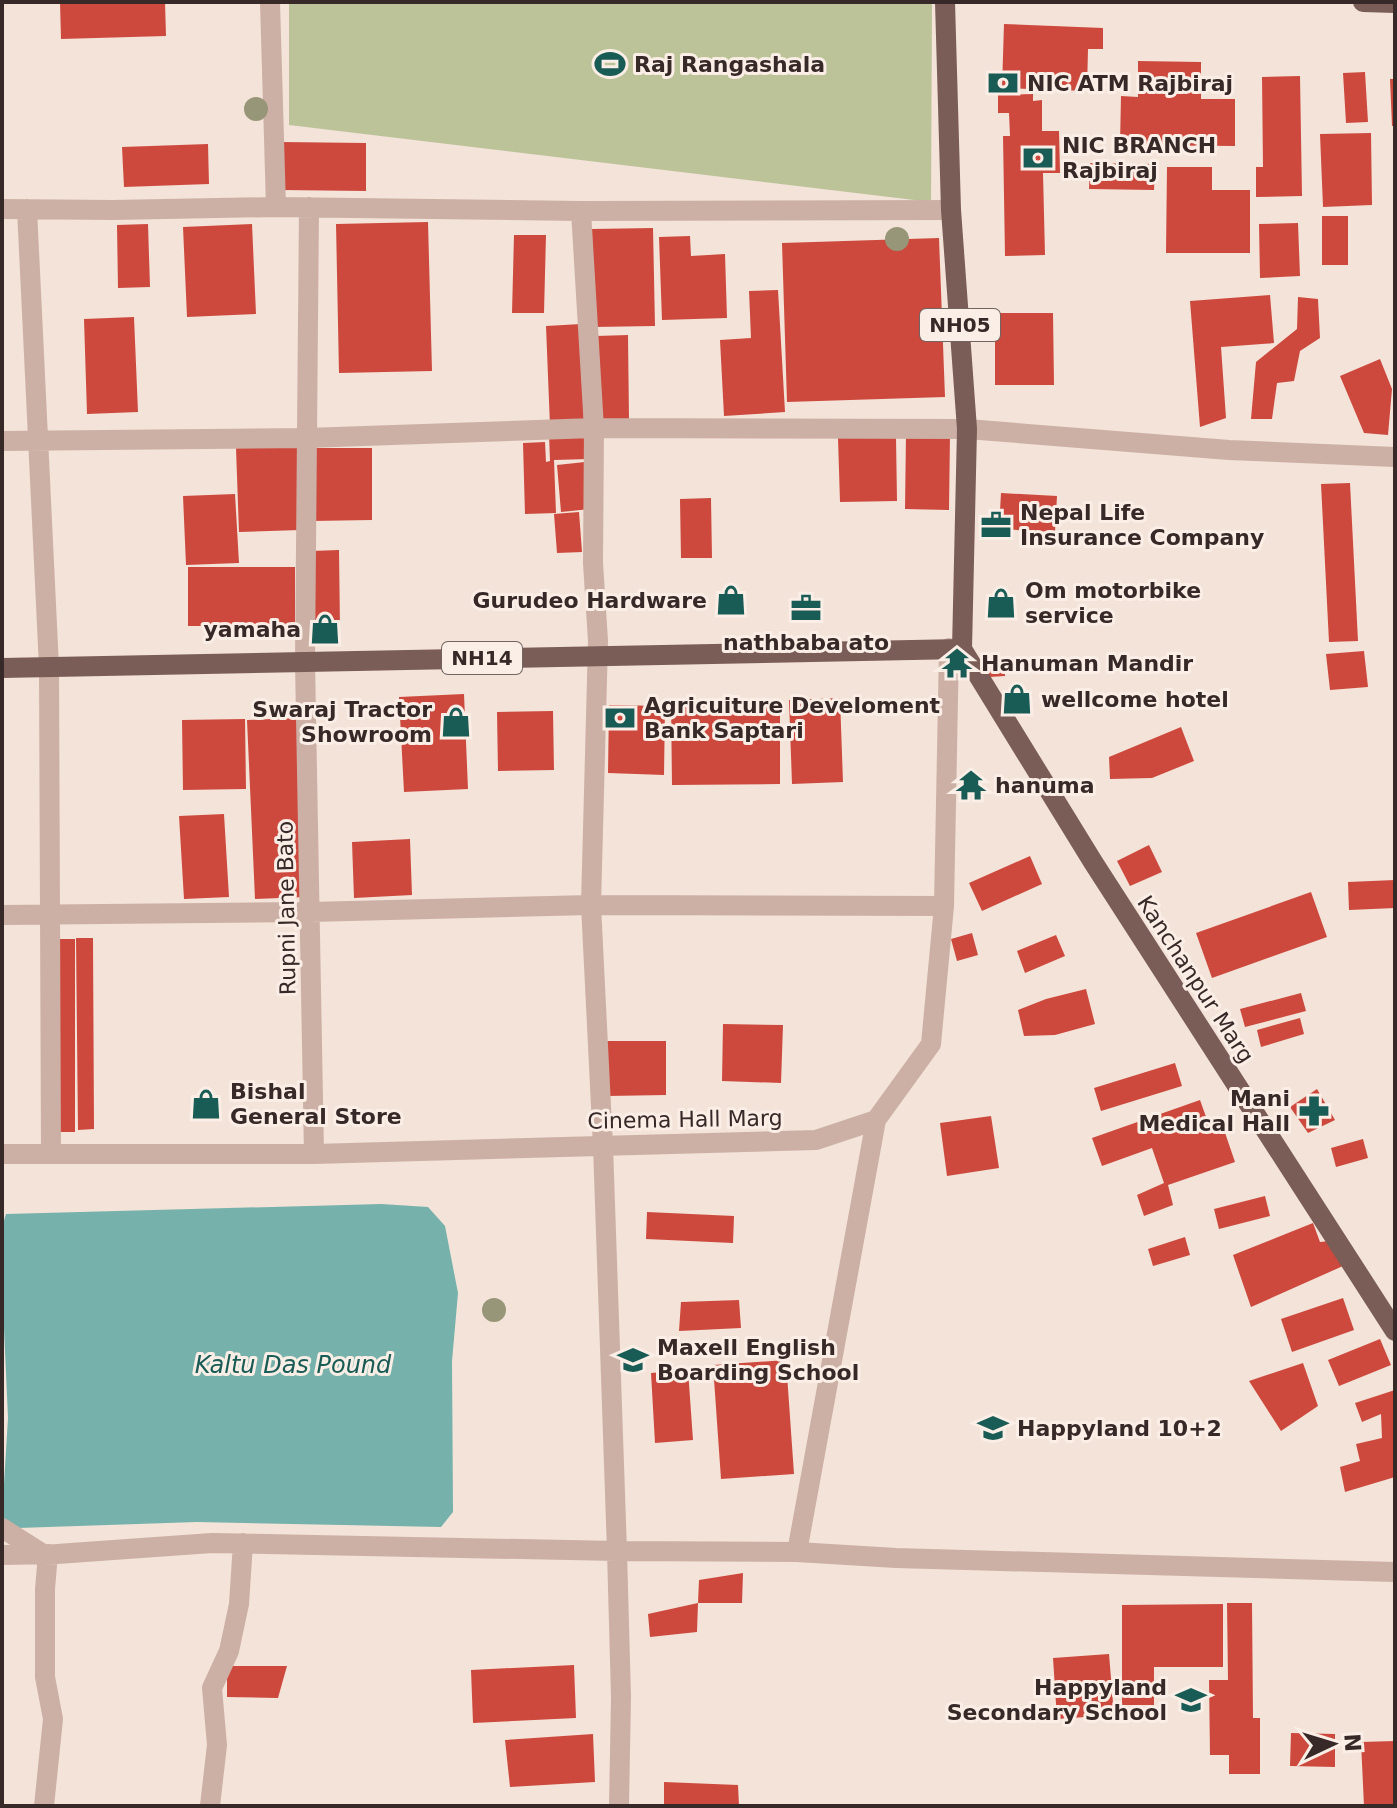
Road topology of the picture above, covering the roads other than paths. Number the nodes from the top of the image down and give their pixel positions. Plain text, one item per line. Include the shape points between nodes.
1 (270, 2) edge
2 (945, 2) edge
3 (1363, 2) edge
4 (1395, 3) edge
5 (276, 207) junction
6 (309, 207) junction
7 (2, 209) edge
8 (27, 209) junction
9 (951, 210) junction
10 (581, 211) junction
11 (594, 428) junction
12 (967, 429) junction
13 (306, 438) junction
14 (2, 441) edge
15 (38, 442) junction
16 (1395, 457) edge
17 (956, 649) junction
18 (598, 655) junction
19 (305, 662) junction
20 (49, 667) junction
21 (2, 668) edge
22 (591, 905) junction
23 (944, 906) junction
24 (310, 912) junction
25 (50, 913) junction
26 (2, 915) edge
27 (876, 1120) junction
28 (603, 1146) junction
29 (2, 1154) edge
30 (51, 1154) junction
31 (314, 1154) junction
32 (1395, 1331) edge
33 (2, 1528) edge
34 (243, 1543) junction
35 (617, 1551) junction
36 (797, 1552) junction
37 (46, 1554) junction
38 (2, 1555) edge
39 (1395, 1572) edge
40 (44, 1806) edge
41 (210, 1806) edge
42 (619, 1806) edge

1 - 5 street
2 - 9 main road, NH05
3 - 4 main road
5 - 6 street
5 - 8 street
6 - 10 street
6 - 13 street, Rupni Jane Bato
7 - 8 street
8 - 15 street
9 - 10 street
9 - 12 main road, NH05
10 - 11 street
11 - 12 street
11 - 13 street
11 - 18 street
12 - 16 street
12 - 17 main road, NH05
13 - 15 street
13 - 19 street, Rupni Jane Bato
14 - 15 street
15 - 20 street
17 - 18 main road, NH14
17 - 23 street
17 - 32 main road, Kanchanpur Marg
18 - 19 main road, NH14
18 - 22 street
19 - 20 main road, NH14
19 - 24 street, Rupni Jane Bato
20 - 21 main road, NH14
20 - 25 street
22 - 23 street
22 - 24 street
22 - 28 street
23 - 27 street via 931,1044
24 - 25 street
24 - 31 street, Rupni Jane Bato
25 - 26 street
25 - 30 street
27 - 28 street, Cinema Hall Marg via 816,1140
27 - 36 street
28 - 31 street, Cinema Hall Marg
28 - 35 street
29 - 30 street, Cinema Hall Marg
30 - 31 street, Cinema Hall Marg
33 - 37 street
34 - 35 street
34 - 37 street
34 - 41 street via 229,1651 212,1688 217,1745
35 - 36 street
35 - 42 street
36 - 39 street
37 - 38 street
37 - 40 street via 45,1677 53,1719

